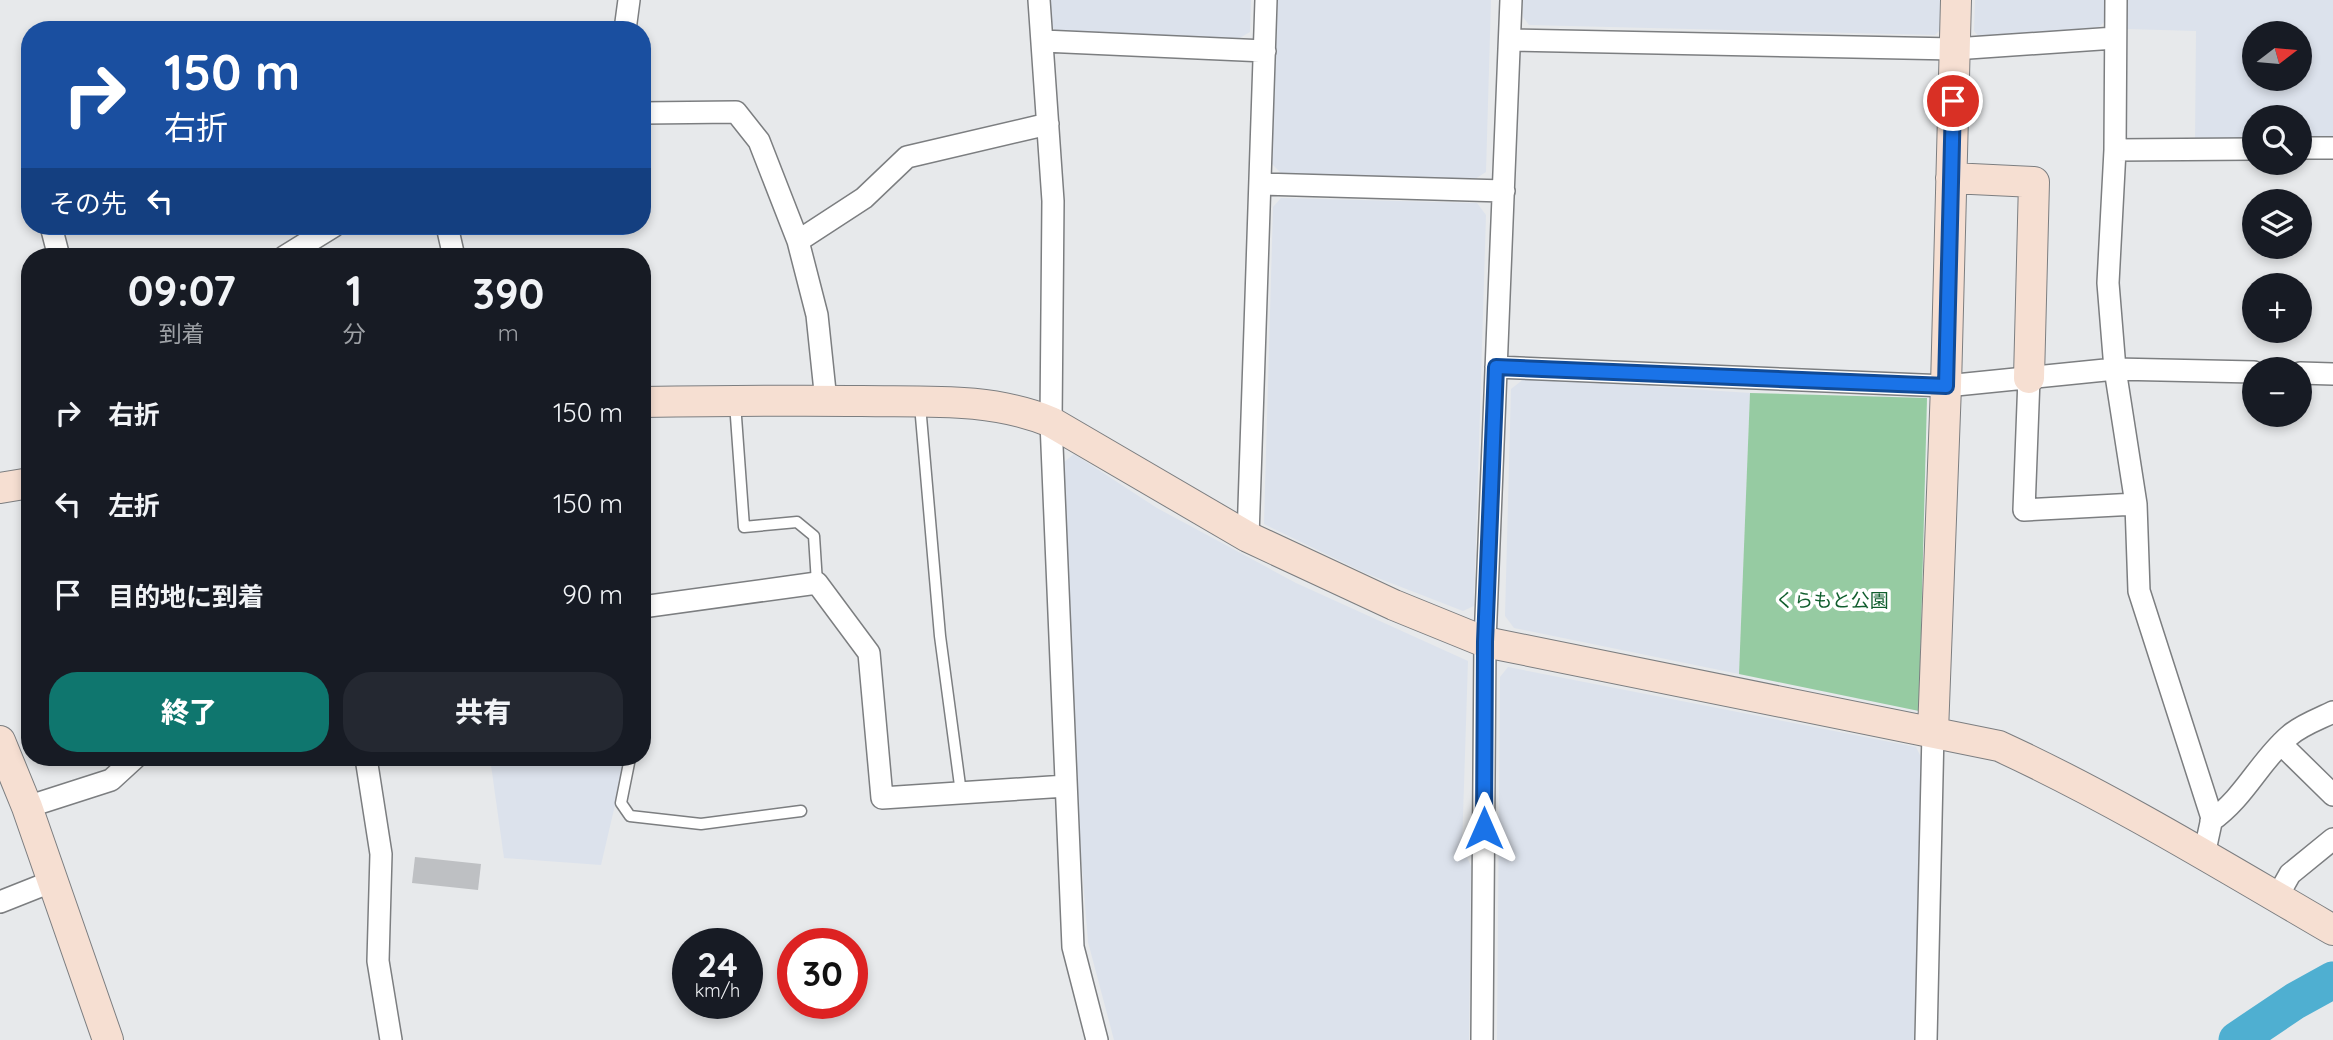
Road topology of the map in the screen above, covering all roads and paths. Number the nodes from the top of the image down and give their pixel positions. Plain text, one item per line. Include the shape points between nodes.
1 (629, 0) edge
2 (1039, 0) edge
3 (1266, 0) edge
4 (1511, 0) edge
5 (1955, 0) edge
6 (2116, 0) edge
7 (626, 21) edge
8 (2115, 38) junction
9 (1510, 40) junction
10 (1043, 41) junction
11 (1954, 50) junction
12 (1265, 51) junction
13 (651, 113) edge
14 (1048, 124) junction
15 (2312, 148) edge
16 (2333, 148) edge
17 (2242, 149) edge
18 (2115, 150) junction
19 (1951, 178) junction
20 (1260, 184) junction
21 (1504, 191) junction
22 (320, 235) edge
23 (798, 242) junction
24 (299, 248) edge
25 (1496, 367) junction
26 (2115, 369) junction
27 (2242, 372) edge
28 (2312, 373) edge
29 (2333, 374) edge
30 (2029, 378) junction
31 (1946, 386) junction
32 (734, 400) junction
33 (826, 401) junction
34 (651, 402) edge
35 (920, 402) junction
36 (1051, 422) junction
37 (21, 484) edge
38 (0, 488) edge
39 (2136, 504) junction
40 (1248, 537) junction
41 (817, 583) junction
42 (651, 606) edge
43 (1485, 642) junction
44 (2333, 712) edge
45 (1933, 732) junction
46 (0, 741) edge
47 (2281, 744) junction
48 (126, 766) edge
49 (367, 766) edge
50 (628, 766) edge
51 (1066, 786) junction
52 (961, 793) junction
53 (2333, 795) edge
54 (27, 807) junction
55 (801, 811) dead end
56 (2211, 821) junction
57 (2333, 839) edge
58 (2204, 855) junction
59 (53, 881) junction
60 (2277, 897) junction
61 (0, 902) edge
62 (2333, 930) edge
63 (108, 1040) edge
64 (391, 1040) edge
65 (1097, 1040) edge
66 (1482, 1040) edge
67 (1926, 1040) edge

1 - 7 street
2 - 10 street
3 - 12 street
4 - 9 street
5 - 11 street
6 - 8 street
8 - 11 street
8 - 18 street
9 - 11 street
9 - 21 street
10 - 12 street
10 - 14 street
11 - 19 street
12 - 20 street
13 - 23 street via 736,112 759,141
14 - 23 street via 907,158 864,198
14 - 36 street via 1053,201
15 - 16 street
17 - 18 street
18 - 26 street via 2108,283
19 - 30 street via 2034,182
19 - 31 street
20 - 21 street
20 - 40 street
21 - 25 street
22 - 24 street
23 - 33 street via 817,315
25 - 31 street
25 - 43 street
26 - 27 street
26 - 30 street
26 - 39 street
28 - 29 street
30 - 31 street
30 - 39 street via 2024,510
31 - 45 street
32 - 33 street
32 - 34 street
32 - 41 lane via 744,527 797,522 814,537
33 - 35 street
35 - 36 street via 984,404
35 - 52 lane via 940,636
36 - 40 street
36 - 51 street
37 - 38 street
39 - 56 street via 2139,591
40 - 43 street
41 - 42 street
41 - 52 street via 869,653 882,798
43 - 45 street
43 - 66 street
44 - 47 street via 2291,733
45 - 58 street via 1999,746 2056,772
45 - 67 street
46 - 54 street
47 - 53 street
47 - 56 street via 2229,808
48 - 54 street via 111,780
49 - 64 street via 381,854 379,961
50 - 55 lane via 621,803 630,816 701,824
51 - 52 street
51 - 65 street via 1073,947
54 - 59 street
56 - 58 street
57 - 60 street via 2290,874
58 - 60 street
59 - 61 street
59 - 63 street
60 - 62 street

